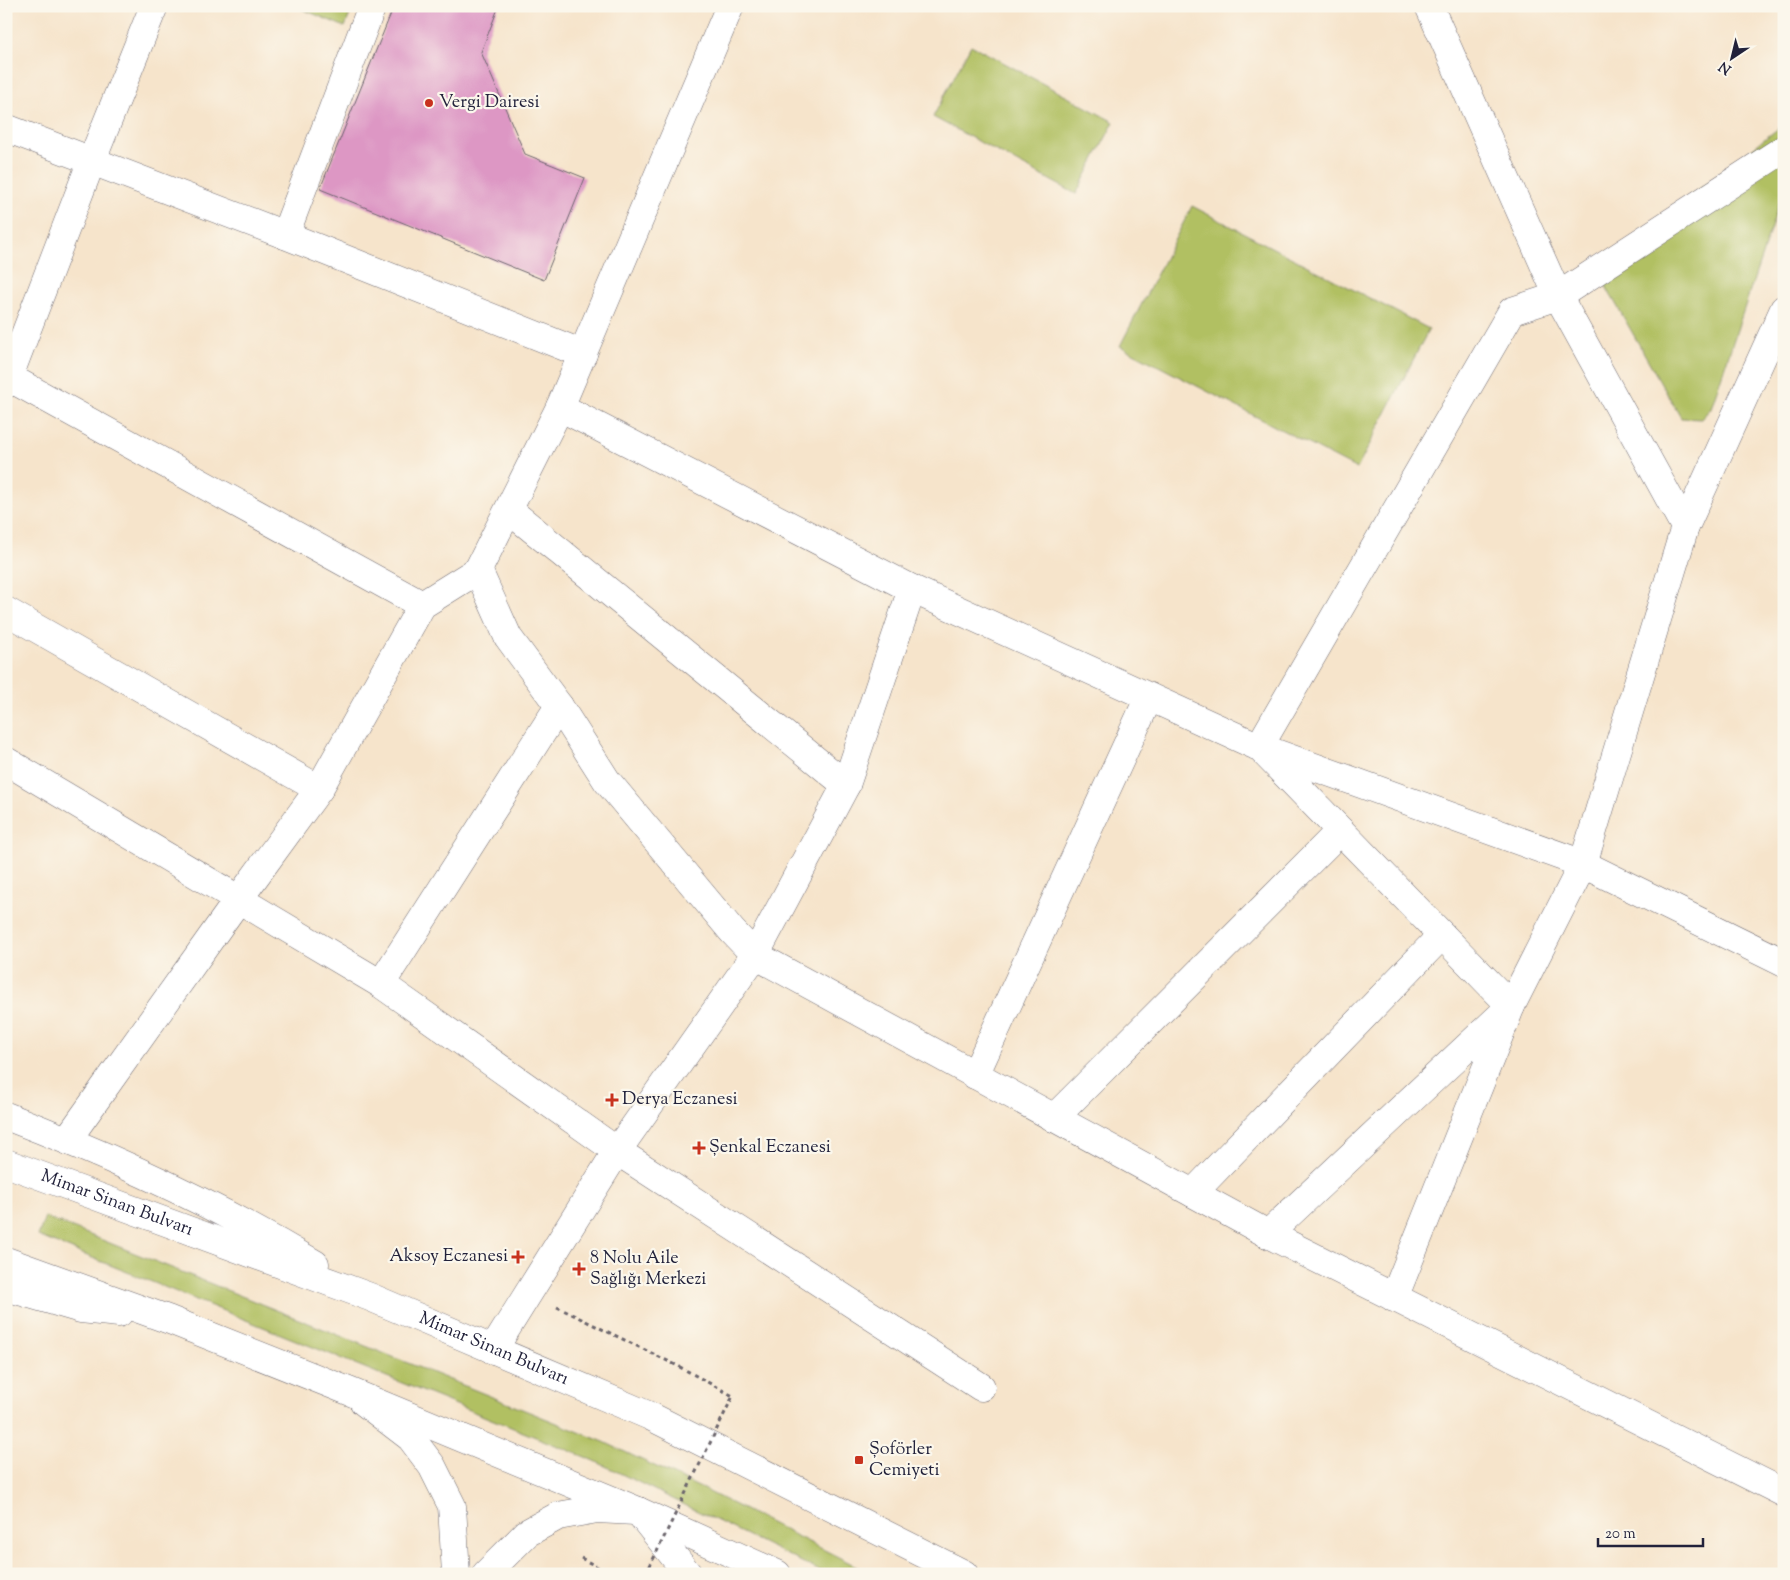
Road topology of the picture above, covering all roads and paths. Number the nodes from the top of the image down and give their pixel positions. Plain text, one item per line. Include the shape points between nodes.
1 (154, 6) edge
2 (372, 6) edge
3 (730, 6) edge
4 (1435, 9) edge
5 (6, 128) edge
6 (1784, 149) edge
7 (92, 160) junction
8 (285, 235) junction
9 (1558, 296) junction
10 (1784, 309) edge
11 (583, 354) junction
12 (8, 381) edge
13 (560, 407) junction
14 (509, 510) junction
15 (1684, 527) junction
16 (478, 570) junction
17 (912, 589) junction
18 (422, 605) junction
19 (6, 611) edge
20 (1149, 697) junction
21 (559, 706) junction
22 (1259, 748) junction
23 (6, 761) edge
24 (846, 785) junction
25 (319, 789) junction
26 (1340, 831) junction
27 (1583, 864) junction
28 (238, 900) junction
29 (1442, 935) junction
30 (755, 955) junction
31 (1784, 963) edge
32 (381, 984) junction
33 (1511, 1006) junction
34 (975, 1075) junction
35 (6, 1116) edge
36 (1054, 1118) junction
37 (67, 1140) junction
38 (617, 1151) junction
39 (6, 1163) edge
40 (1193, 1193) junction
41 (1268, 1234) junction
42 (6, 1261) edge
43 (6, 1287) edge
44 (528, 1293) junction
45 (370, 1297) junction
46 (1394, 1298) junction
47 (170, 1320) junction
48 (493, 1350) junction
49 (981, 1387) dead end
50 (351, 1392) junction
51 (1784, 1493) edge
52 (638, 1511) junction
53 (581, 1558) dead end
54 (456, 1574) edge
55 (486, 1574) edge
56 (610, 1574) edge
57 (646, 1574) edge
58 (688, 1574) edge
59 (777, 1574) edge
60 (964, 1574) edge

1 - 7 main road
2 - 8 main road
3 - 11 main road
4 - 9 main road
5 - 7 main road
6 - 9 main road
7 - 8 main road
7 - 12 main road
8 - 11 main road
9 - 15 main road
9 - 22 main road via 1512,311
10 - 15 main road
11 - 13 main road
12 - 18 main road
13 - 14 main road
13 - 17 main road
14 - 16 main road
14 - 24 main road
15 - 27 main road
16 - 18 main road
16 - 21 main road via 508,637
17 - 20 main road
17 - 24 main road
18 - 25 main road
19 - 25 main road
20 - 22 main road
20 - 34 main road
21 - 30 main road via 607,781
21 - 32 main road
22 - 26 main road
22 - 27 main road
23 - 28 main road
24 - 30 main road
25 - 28 main road
26 - 29 main road
26 - 36 main road
27 - 31 main road
27 - 33 main road
28 - 32 main road
28 - 37 main road
29 - 33 main road
29 - 40 main road
30 - 34 main road
30 - 38 main road
32 - 38 main road
33 - 41 main road
33 - 46 main road
34 - 36 main road
35 - 37 main road
36 - 40 main road
37 - 45 main road via 214,1207
38 - 44 main road
38 - 49 main road
39 - 45 main road, Mimar Sinan Bulvarı
40 - 41 main road
41 - 46 main road
42 - 47 main road
43 - 47 main road via 81,1309
44 - 48 main road
44 - 57 path, bridge via 733,1396
45 - 48 main road, Mimar Sinan Bulvarı
46 - 51 main road
47 - 50 main road
48 - 60 main road, Mimar Sinan Bulvarı via 650,1416
50 - 52 main road
50 - 54 main road via 411,1438 432,1466 452,1506
52 - 55 main road via 598,1509 558,1516 527,1533
52 - 58 main road
52 - 59 main road
53 - 56 path

